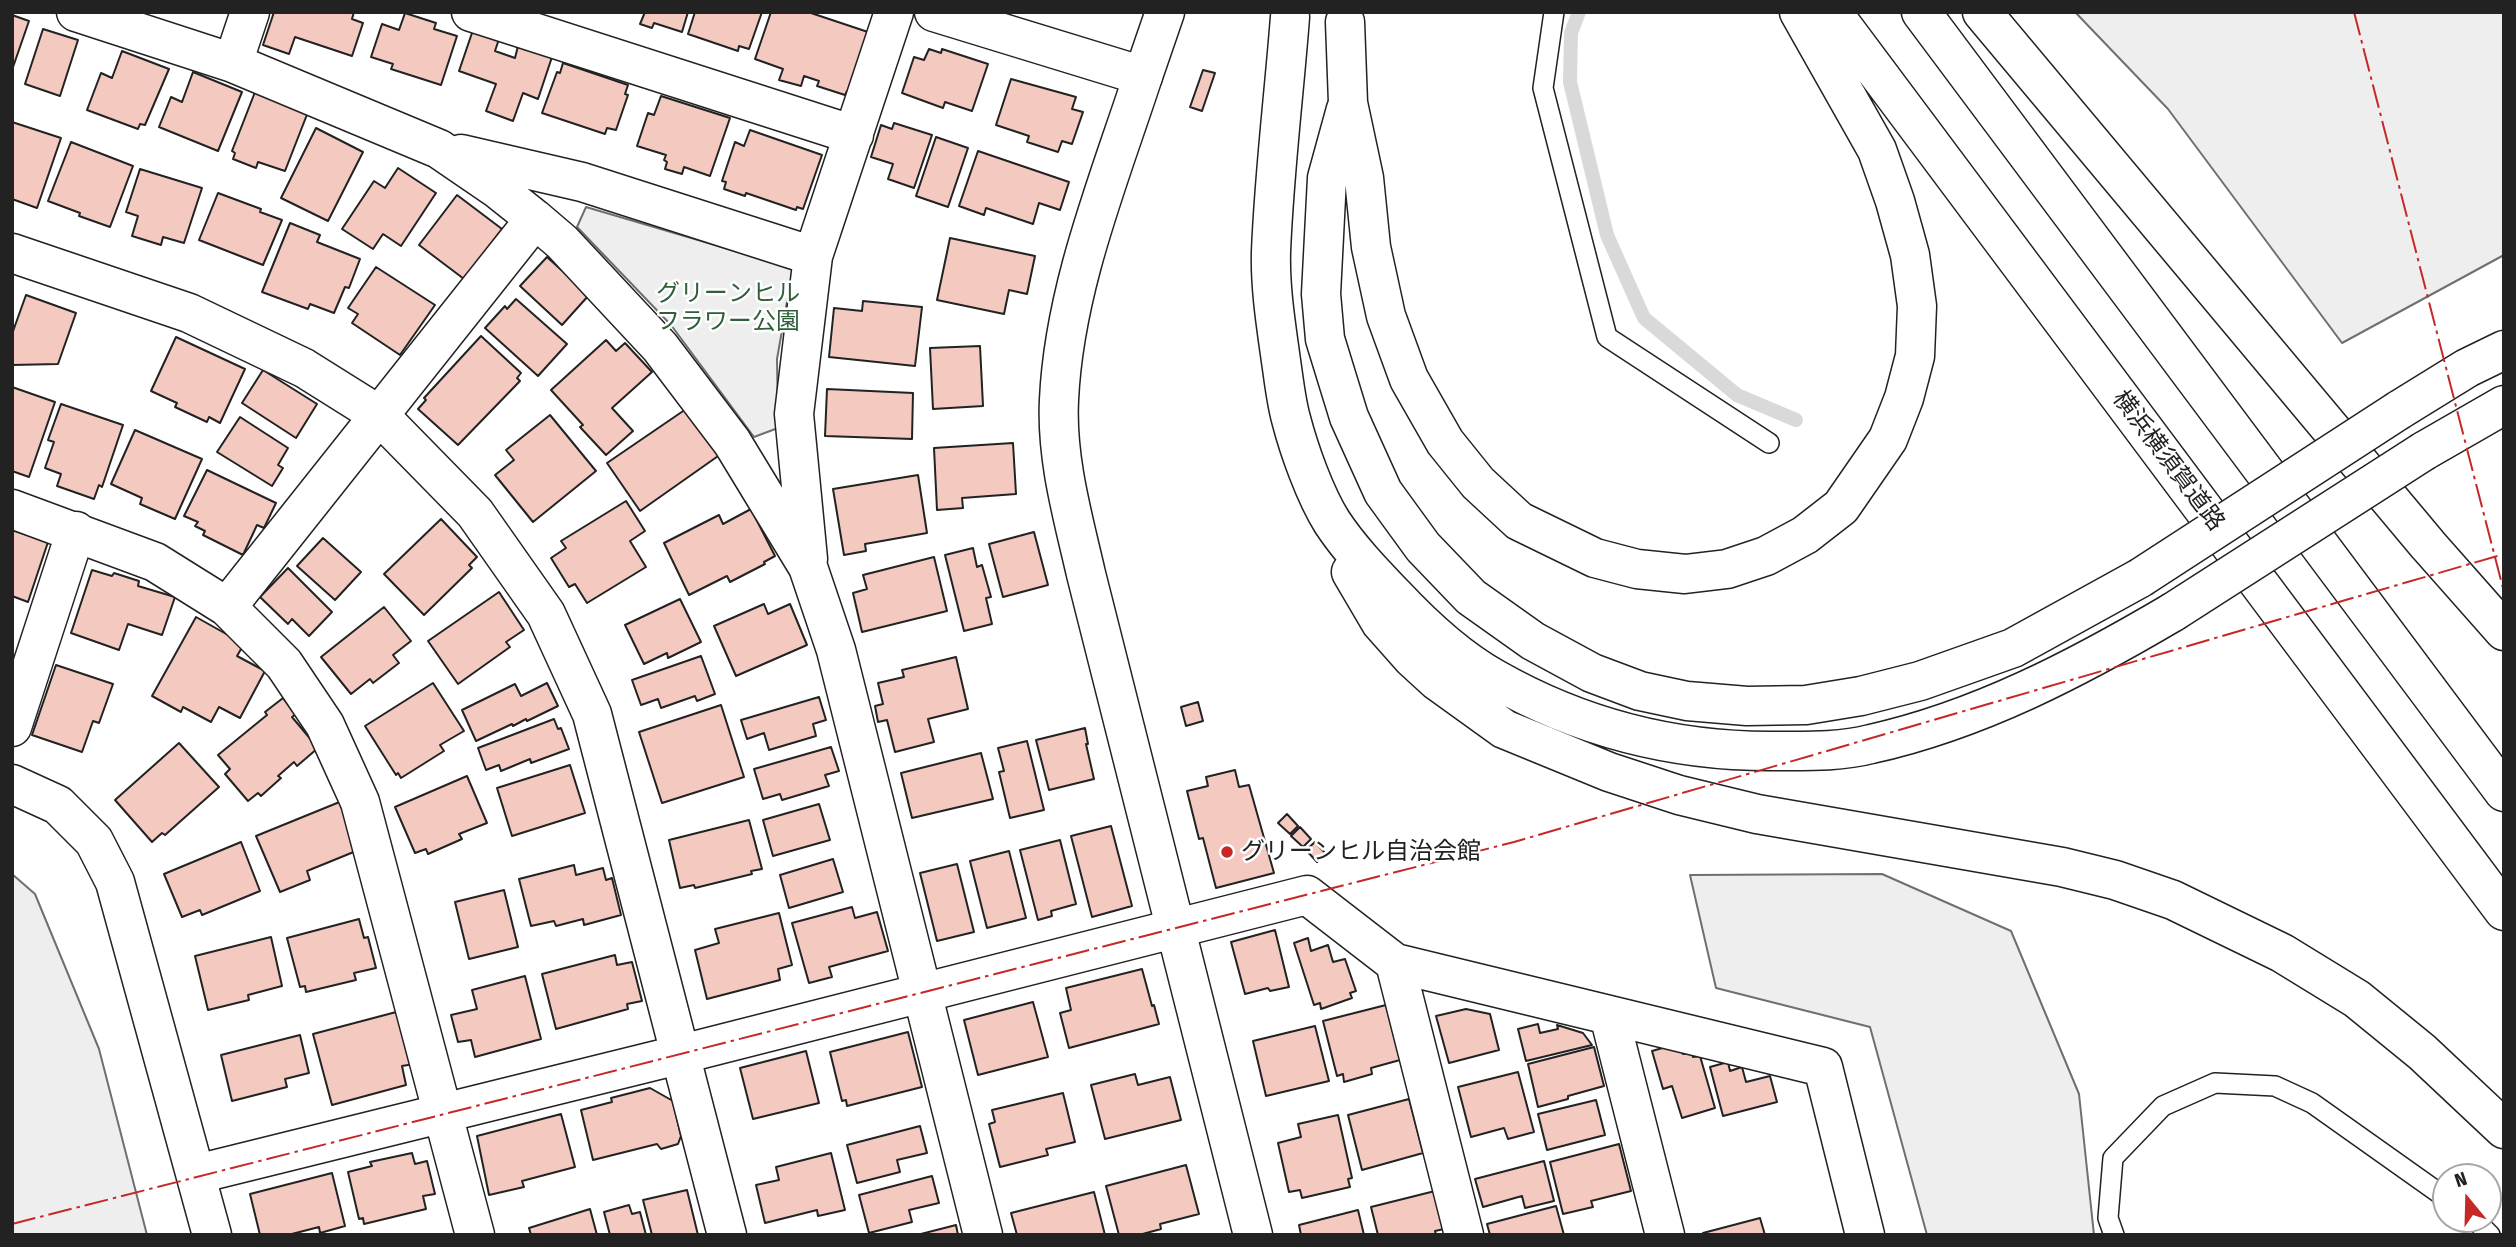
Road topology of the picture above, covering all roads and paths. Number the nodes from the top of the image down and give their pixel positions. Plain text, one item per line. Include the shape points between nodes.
1 (76, 12) edge
2 (250, 12) edge
3 (471, 12) edge
4 (894, 12) edge
5 (934, 12) edge
6 (1165, 12) edge
7 (1554, 12) edge
8 (1799, 12) edge
9 (1832, 12) edge
10 (1921, 12) edge
11 (1982, 12) edge
12 (1290, 17) dead end
13 (1345, 22) dead end
14 (233, 63) junction
15 (1143, 76) junction
16 (1348, 103) junction
17 (854, 135) junction
18 (439, 149) junction
19 (535, 219) junction
20 (12, 253) edge
21 (813, 256) junction
22 (2504, 350) edge
23 (2504, 405) edge
24 (379, 415) junction
25 (1769, 443) dead end
26 (12, 509) edge
27 (1331, 520) junction
28 (76, 531) junction
29 (808, 567) junction
30 (227, 607) junction
31 (2504, 631) edge
32 (12, 727) edge
33 (12, 784) edge
34 (2504, 792) edge
35 (2504, 911) edge
36 (1177, 928) junction
37 (1395, 963) junction
38 (921, 993) junction
39 (1609, 1014) junction
40 (682, 1054) junction
41 (444, 1114) junction
42 (2504, 1129) edge
43 (197, 1174) junction
44 (2432, 1188) edge
45 (212, 1235) edge
46 (475, 1235) edge
47 (727, 1235) edge
48 (983, 1235) edge
49 (1253, 1235) edge
50 (1464, 1235) edge
51 (1664, 1235) edge
52 (1865, 1235) edge
53 (2114, 1235) edge

1 - 14 main road
2 - 14 main road
3 - 17 main road
4 - 17 main road
5 - 15 main road
6 - 15 main road
7 - 25 lane via 1543,88 1607,337
8 - 16 main road via 1877,150 1890,188 1910,255 1917,306 1915,356 1888,439 1841,507 1805,535 1766,556 1727,569 1685,574 1595,558 1519,521 1478,483 1446,442 1409,379 1386,316
9 - 35 main road, 横浜横須賀道路
10 - 34 main road
11 - 31 main road
12 - 27 main road via 1271,254 1275,313 1290,418
13 - 16 main road
14 - 18 main road
15 - 36 main road via 1087,248 1067,329 1059,401 1063,470 1083,561
16 - 22 main road, bridge via 1327,178 1321,294 1325,339 1349,417 1383,492 1423,547 1471,597 1533,641 1592,673 1640,691 1699,702 1806,705 1920,681 2001,653 2140,578 2399,410
17 - 21 main road
18 - 19 main road
18 - 21 main road via 582,182
19 - 24 main road
19 - 29 main road via 660,347 732,442
20 - 24 main road via 189,313 304,368
21 - 29 main road via 794,414
23 - 27 main road, bridge via 2173,612 2058,677 1914,733 1823,751 1703,748 1646,740 1542,703 1492,678 1440,639 1368,568
24 - 30 main road
24 - 40 main road via 475,513 546,614 592,714
26 - 28 main road
27 - 42 main road via 1353,576 1381,623 1436,680 1504,729 1679,795 1757,814 2062,867 2173,900 2282,953 2357,999
28 - 30 main road via 155,562
28 - 32 main road
29 - 38 main road via 836,650
30 - 41 main road via 284,664 325,725 360,802
33 - 43 main road via 58,805 94,841 115,882
36 - 37 main road via 1307,895
36 - 38 main road
36 - 49 main road
37 - 39 main road
37 - 50 main road
38 - 40 main road
38 - 48 main road
39 - 51 main road
39 - 52 main road via 1823,1067
40 - 41 main road
40 - 47 main road
41 - 43 main road
41 - 46 main road
43 - 45 main road
44 - 53 lane via 2312,1102 2275,1086 2216,1083 2163,1106 2113,1158 2108,1219

